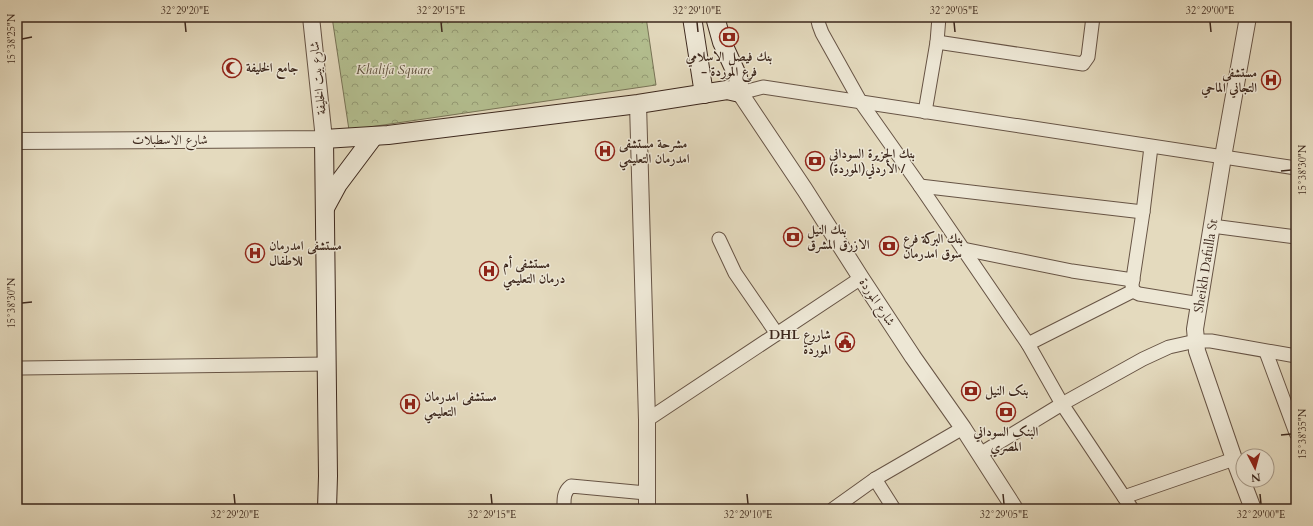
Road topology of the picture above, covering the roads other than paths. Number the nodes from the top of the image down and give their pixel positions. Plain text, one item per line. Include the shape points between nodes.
1 (311, 17) edge
2 (692, 17) edge
3 (714, 17) edge
4 (817, 17) edge
5 (939, 17) edge
6 (1093, 17) edge
7 (1248, 17) edge
8 (937, 42) junction
9 (740, 93) junction
10 (704, 94) junction
11 (860, 101) junction
12 (638, 104) junction
13 (925, 112) junction
14 (374, 136) junction
15 (324, 139) junction
16 (17, 141) edge
17 (1151, 147) junction
18 (1223, 157) junction
19 (1296, 168) edge
20 (920, 186) junction
21 (324, 210) junction
22 (1143, 212) junction
23 (1212, 226) junction
24 (1296, 237) edge
25 (719, 239) dead end
26 (963, 249) junction
27 (861, 278) junction
28 (1133, 286) junction
29 (1200, 304) junction
30 (777, 334) junction
31 (1196, 341) junction
32 (1028, 344) junction
33 (1266, 352) junction
34 (1296, 356) edge
35 (326, 364) junction
36 (22, 368) dead end
37 (1062, 404) junction
38 (646, 420) junction
39 (963, 428) junction
40 (1296, 433) edge
41 (980, 454) junction
42 (1234, 459) junction
43 (875, 479) junction
44 (646, 493) junction
45 (1124, 497) junction
46 (327, 509) edge
47 (564, 509) edge
48 (647, 509) edge
49 (833, 509) edge
50 (894, 509) edge
51 (1016, 509) edge
52 (1132, 509) edge
53 (1253, 509) edge

1 - 15 street, شارع بيت الخليفة
2 - 10 main road
3 - 9 main road via 738,77
4 - 11 street via 822,33
5 - 8 street
6 - 8 street via 1088,57 1083,64
7 - 18 street, Sheikh Dafulla St
8 - 13 street
9 - 10 main road via 727,90
9 - 11 street via 763,87
9 - 27 street, شارع الموردة
10 - 12 main road
11 - 13 street
11 - 20 street
12 - 14 main road
12 - 38 street
13 - 17 street
14 - 15 main road
14 - 21 main road via 338,184
15 - 16 street, شارع الاسطبلات
15 - 21 main road
17 - 18 street
17 - 22 street
18 - 19 street
18 - 23 street, Sheikh Dafulla St
20 - 22 street
20 - 26 street
21 - 35 main road
22 - 28 street
23 - 24 street
23 - 29 street, Sheikh Dafulla St
25 - 30 street via 735,273
26 - 28 street
26 - 32 street
27 - 30 street
27 - 39 street, شارع الموردة
28 - 29 street via 1139,294
28 - 32 street
29 - 31 street, Sheikh Dafulla St
30 - 38 street
31 - 33 street
31 - 37 street via 1169,347 1143,359
31 - 42 street, Sheikh Dafulla St via 1197,351
32 - 37 street
33 - 34 street
33 - 40 street
35 - 36 street
35 - 46 main road
37 - 41 street
37 - 45 street
38 - 44 street
39 - 41 street, شارع الموردة
39 - 43 street
41 - 51 street, شارع الموردة
42 - 45 street
42 - 53 street, Sheikh Dafulla St
43 - 49 street
43 - 50 street
44 - 47 street via 571,486 564,496
44 - 48 street
45 - 52 street

